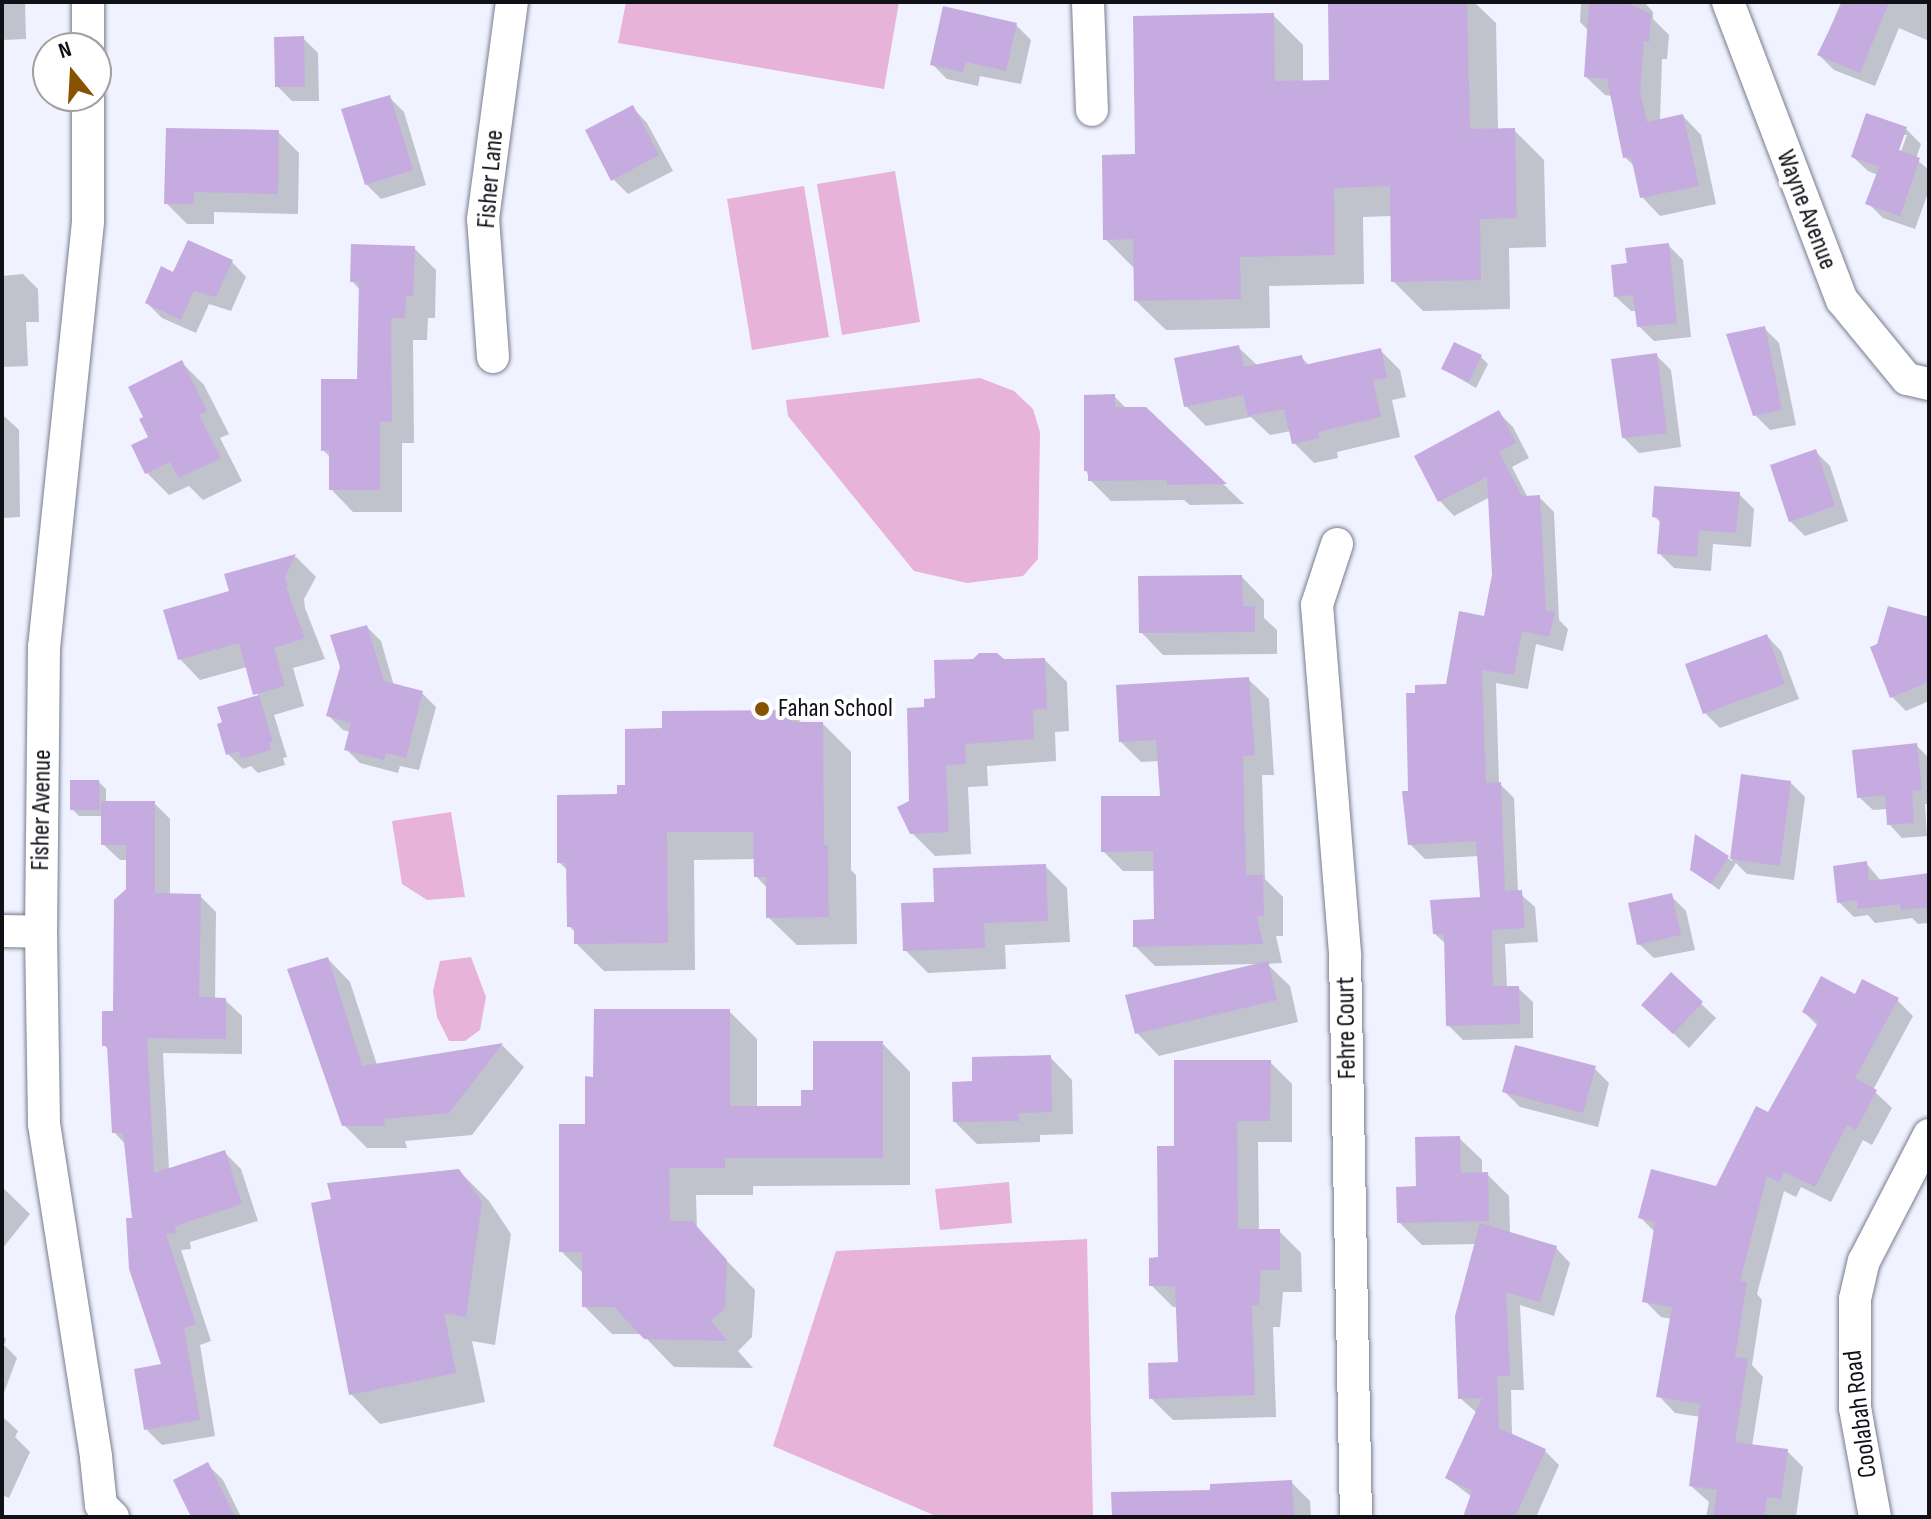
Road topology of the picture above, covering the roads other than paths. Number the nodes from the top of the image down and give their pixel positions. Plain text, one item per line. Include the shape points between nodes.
1 (88, 2) edge
2 (512, 2) edge
3 (1088, 2) edge
4 (1728, 2) edge
5 (88, 32) edge
6 (1092, 110) dead end
7 (88, 112) edge
8 (493, 357) dead end
9 (1929, 384) edge
10 (1337, 544) dead end
11 (2, 931) edge
12 (41, 932) junction
13 (1929, 1135) edge
14 (113, 1517) edge
15 (1356, 1517) edge
16 (1875, 1517) edge

1 - 5 street
2 - 8 street, Fisher Lane via 483,219
3 - 6 street
4 - 9 street, Wayne Avenue via 1842,300 1907,379
7 - 12 street, Fisher Avenue via 88,222 44,647
10 - 15 street, Fehre Court via 1317,605 1345,956
11 - 12 street
12 - 14 street, Fisher Avenue via 44,1124 101,1505
13 - 16 street, Coolabah Road via 1864,1261 1855,1299 1855,1408

